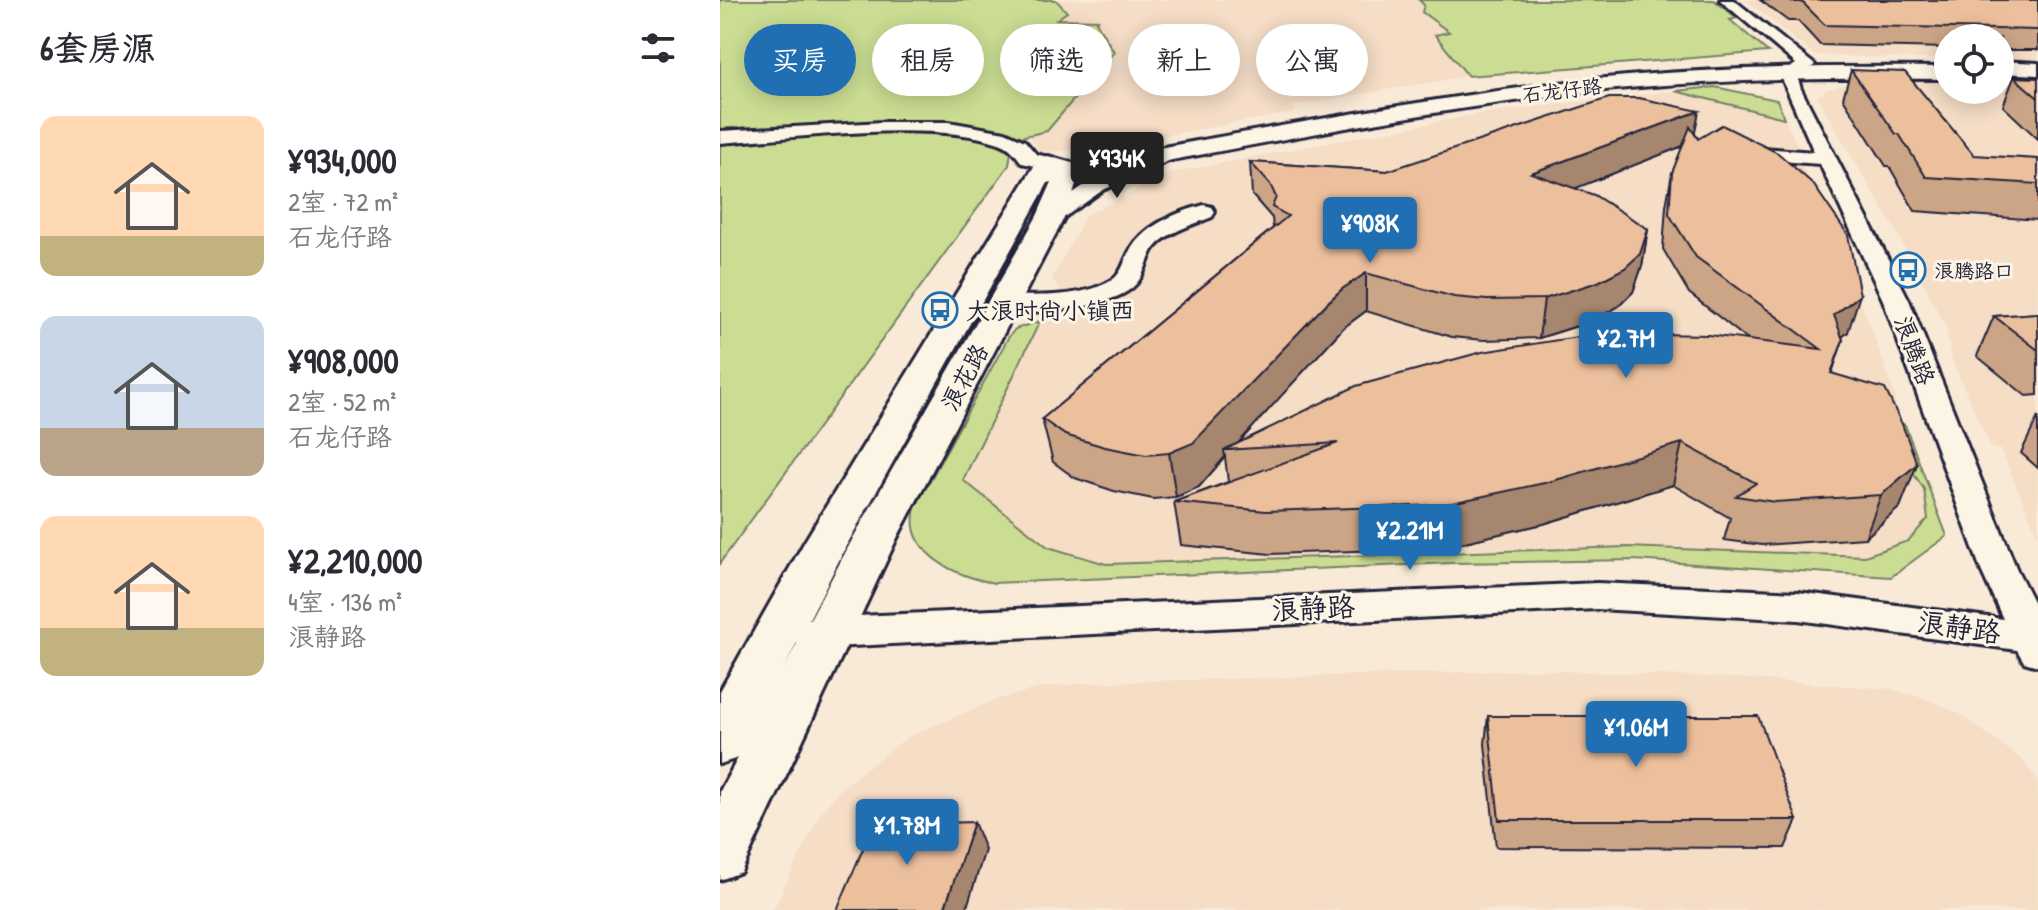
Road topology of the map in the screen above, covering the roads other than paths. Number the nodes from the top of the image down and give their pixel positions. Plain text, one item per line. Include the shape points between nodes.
1 (1726, 0) edge
2 (1934, 66) edge
3 (2014, 68) edge
4 (2038, 69) edge
5 (1798, 70) junction
6 (1934, 73) edge
7 (2014, 76) edge
8 (2038, 77) edge
9 (1699, 78) junction
10 (1800, 102) junction
11 (720, 137) edge
12 (1716, 145) edge
13 (1166, 155) junction
14 (1827, 159) junction
15 (1052, 182) junction
16 (1204, 212) dead end
17 (1002, 304) junction
18 (829, 632) junction
19 (778, 635) junction
20 (2036, 642) edge
21 (720, 741) edge
22 (720, 852) edge

1 - 5 street
2 - 5 main road, 石龙仔路
3 - 4 main road
5 - 6 main road, 石龙仔路
5 - 9 main road, 石龙仔路
5 - 10 street, 浪腾路
5 - 15 main road, 石龙仔路 via 1640,71 1502,84
7 - 8 main road
9 - 10 main road via 1769,89
9 - 13 main road, 石龙仔路 via 1497,98
10 - 14 street, 浪腾路
11 - 15 street via 883,127 964,129 1018,145
12 - 14 street via 1752,155
13 - 15 main road, 石龙仔路
13 - 15 street via 1096,186
14 - 20 street, 浪腾路 via 1896,300 1999,570
15 - 17 main road, 浪花路
15 - 19 main road, 浪花路 via 827,541
16 - 17 street via 1156,235 1146,244 1135,271 1119,286 1064,300
17 - 18 main road, 浪花路
18 - 19 street, 浪静路
18 - 20 street, 浪静路 via 1597,596 1798,606
18 - 22 main road, 浪花路
19 - 21 main road, 浪花路

